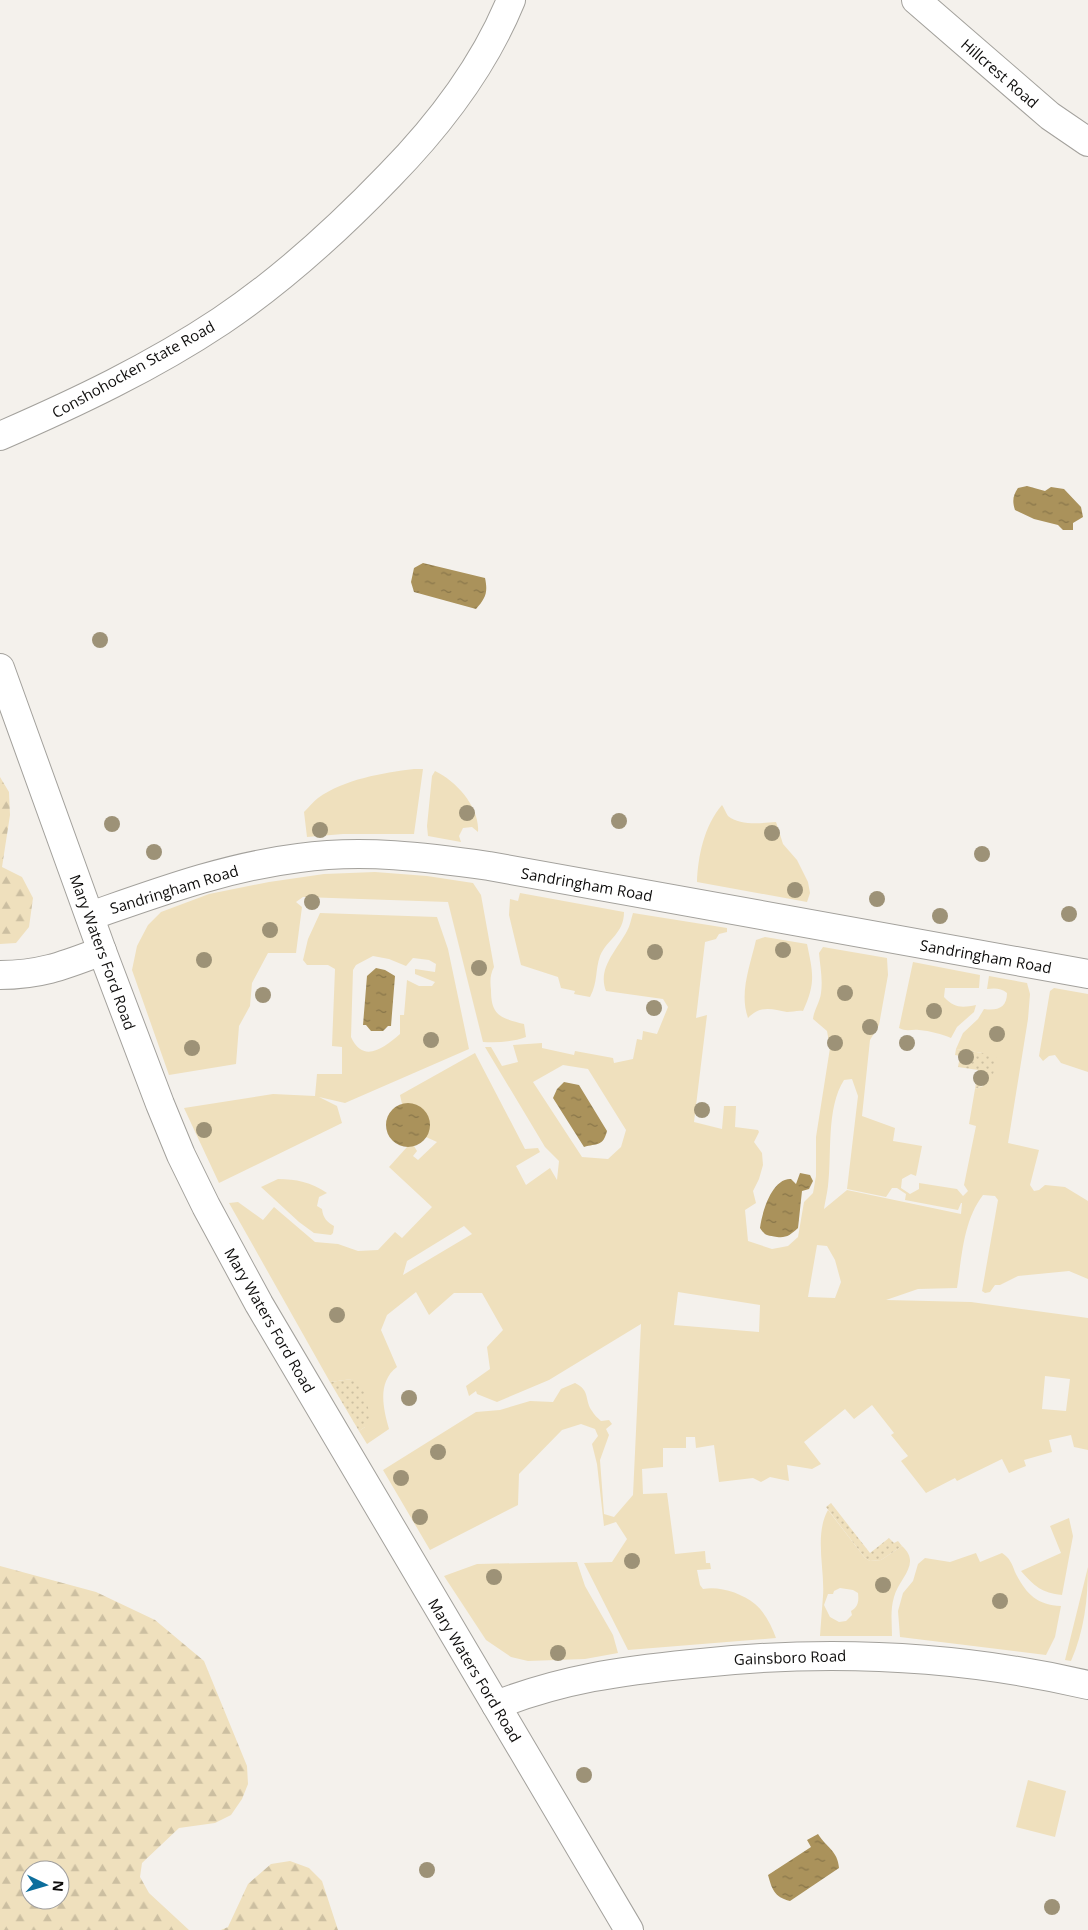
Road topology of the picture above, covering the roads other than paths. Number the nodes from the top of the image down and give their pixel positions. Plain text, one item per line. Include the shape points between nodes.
1 (511, 0) edge
2 (916, 0) edge
3 (1088, 142) edge
4 (0, 436) edge
5 (0, 668) edge
6 (90, 916) junction
7 (102, 951) junction
8 (1088, 974) edge
9 (0, 975) edge
10 (1088, 1685) edge
11 (496, 1704) junction
12 (629, 1930) edge

1 - 4 street, Conshohocken State Road via 478,65 448,109 412,153 320,243 253,298 168,354 52,414
2 - 3 street, Hillcrest Road via 1050,116
5 - 6 street, Mary Waters Ford Road
6 - 7 street, Mary Waters Ford Road
6 - 8 street, Sandringham Road via 234,869 301,857 342,854 416,856 489,866
7 - 9 street via 30,975
7 - 11 street, Mary Waters Ford Road via 160,1104 206,1206 259,1304
10 - 11 street, Gainsboro Road via 983,1666 898,1656 782,1655 593,1676
11 - 12 street, Mary Waters Ford Road

